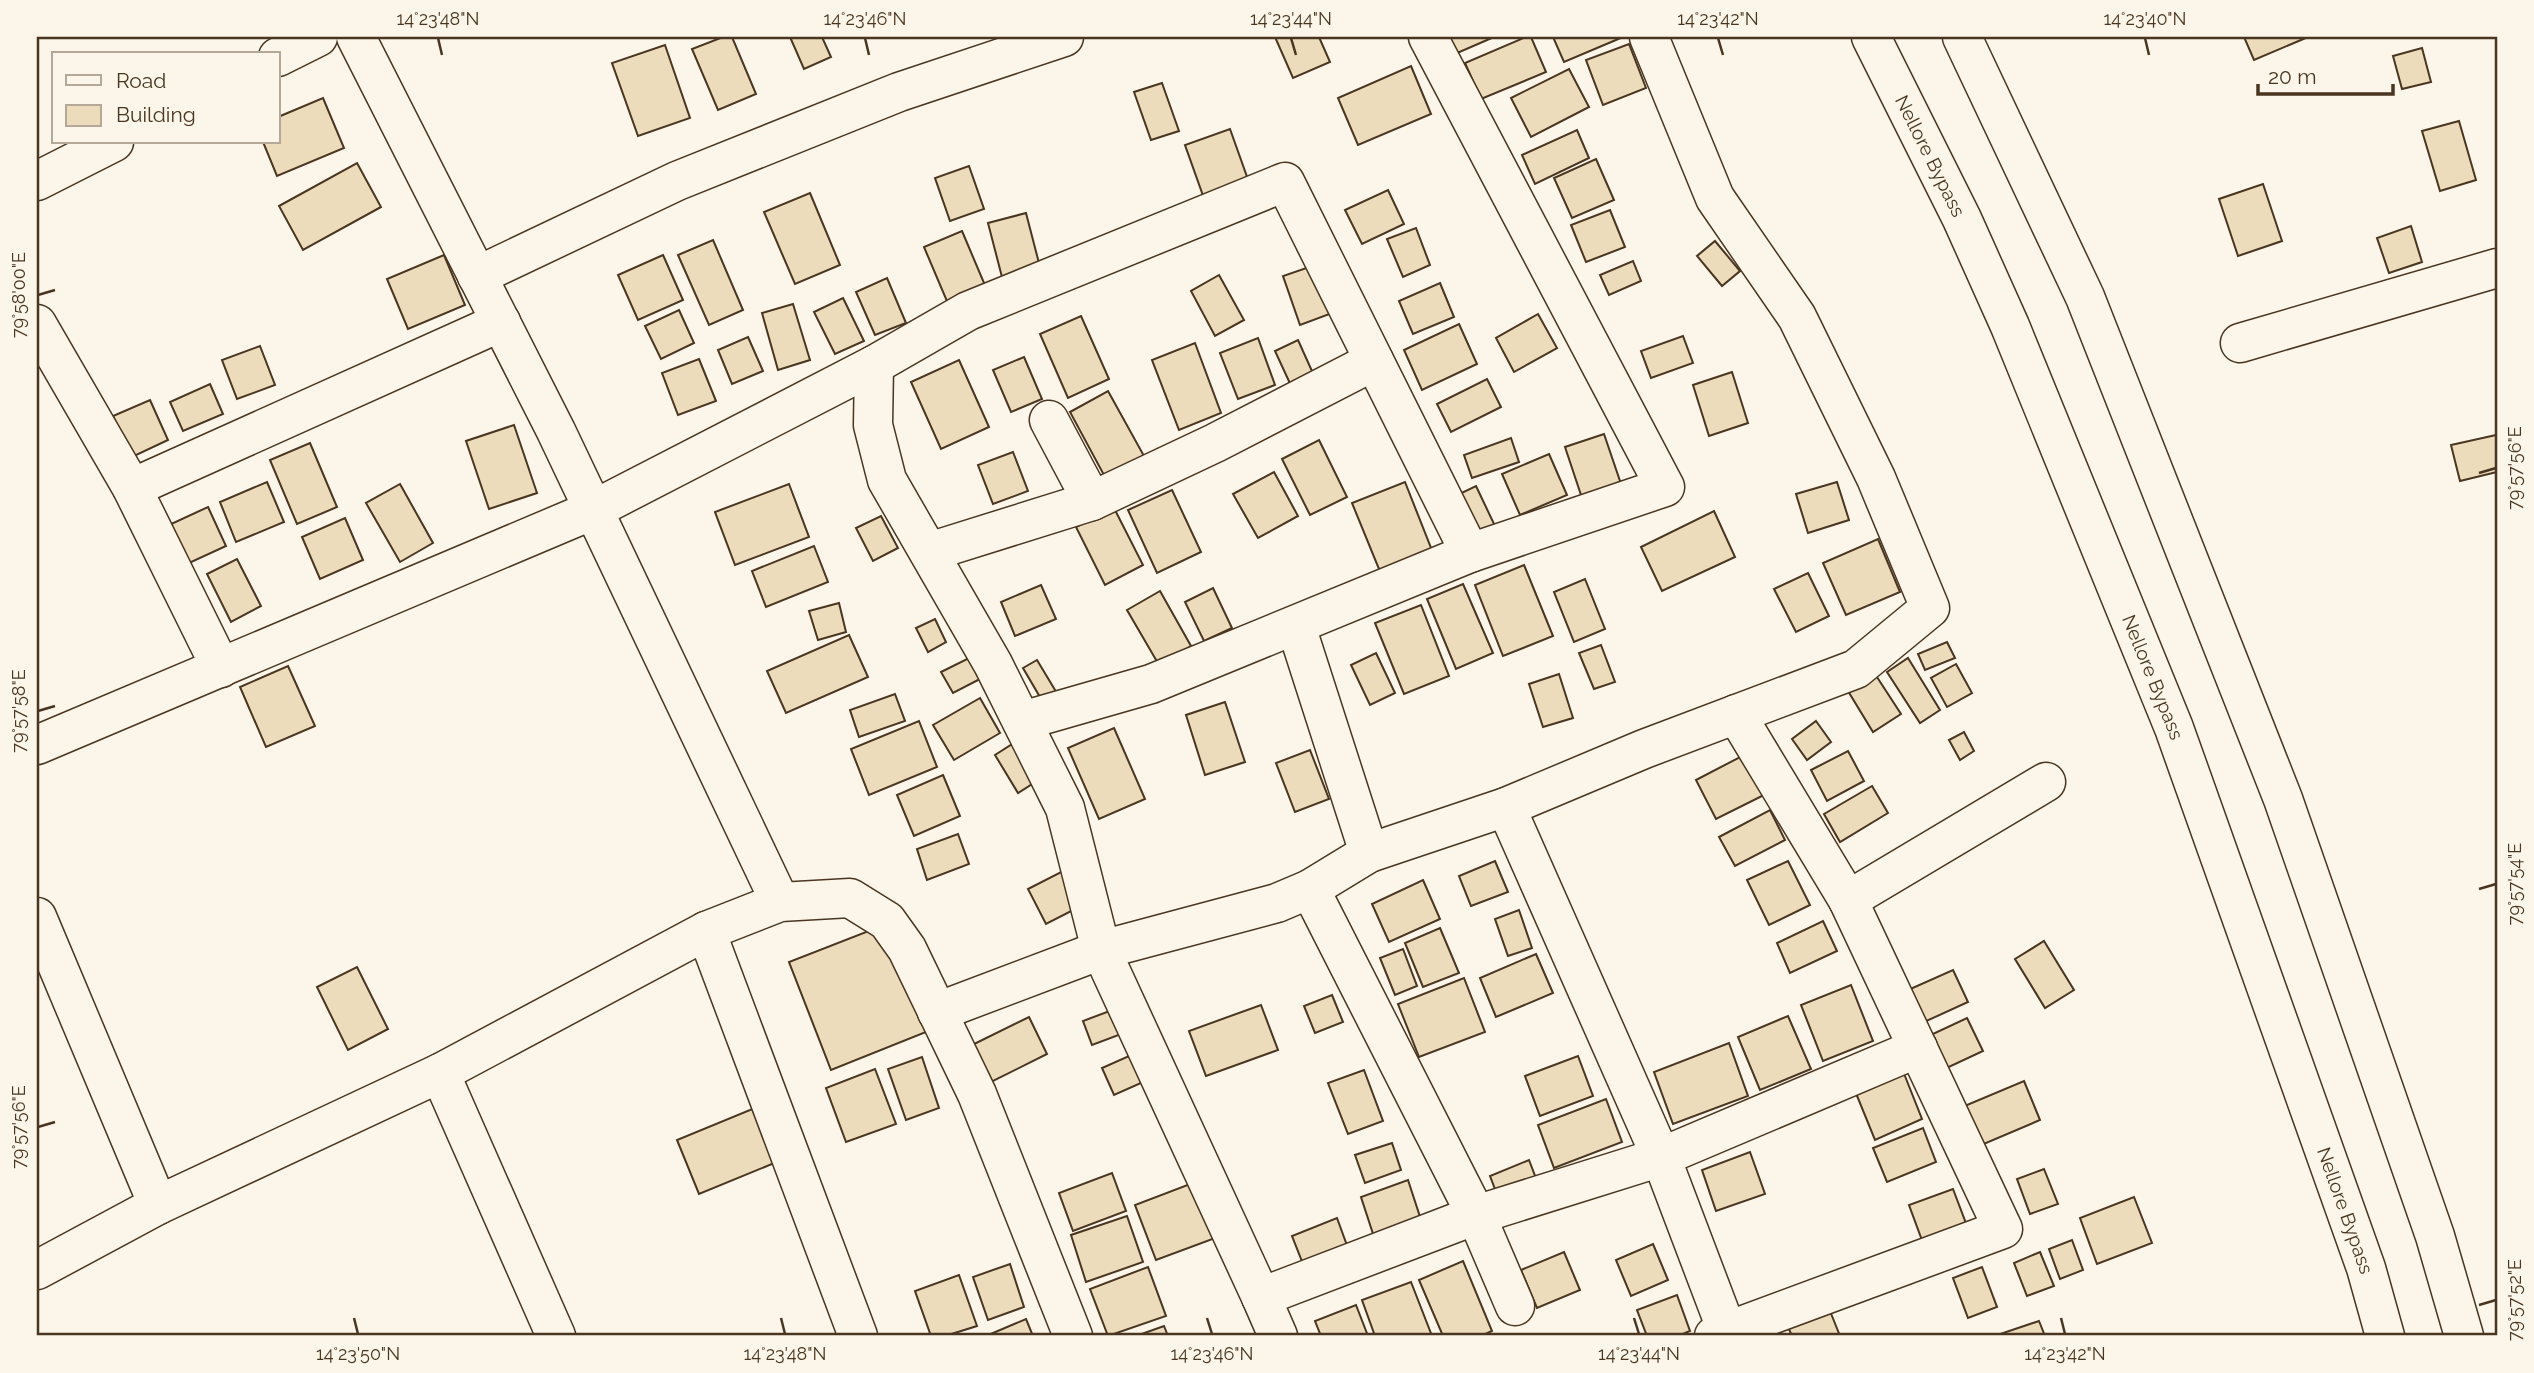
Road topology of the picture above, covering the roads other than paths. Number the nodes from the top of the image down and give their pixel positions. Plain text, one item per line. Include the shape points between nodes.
1 (318, 37) edge
2 (356, 37) edge
3 (1064, 37) edge
4 (1428, 37) edge
5 (1650, 37) edge
6 (1871, 37) edge
7 (1962, 37) edge
8 (280, 56) edge
9 (110, 144) edge
10 (37, 181) edge
11 (2497, 268) edge
12 (477, 276) junction
13 (501, 322) junction
14 (37, 324) edge
15 (2240, 343) dead end
16 (1374, 361) junction
17 (874, 365) junction
18 (1049, 420) dead end
19 (132, 488) junction
20 (1092, 501) junction
21 (593, 510) junction
22 (929, 552) junction
23 (1469, 553) junction
24 (1296, 626) junction
25 (222, 668) junction
26 (1736, 714) junction
27 (1022, 721) junction
28 (37, 745) edge
29 (2046, 782) dead end
30 (1506, 807) junction
31 (1369, 853) junction
32 (1310, 889) junction
33 (1849, 900) junction
34 (780, 902) junction
35 (37, 918) edge
36 (706, 931) junction
37 (1101, 950) junction
38 (937, 1012) junction
39 (1918, 1048) junction
40 (440, 1073) junction
41 (1661, 1157) junction
42 (158, 1205) junction
43 (1476, 1215) junction
44 (37, 1270) edge
45 (1261, 1297) junction
46 (1515, 1306) dead end
47 (1720, 1334) edge
48 (556, 1336) edge
49 (858, 1336) edge
50 (1073, 1336) edge
51 (1278, 1336) edge
52 (2385, 1336) edge
53 (2464, 1336) edge

1 - 8 main road
2 - 12 main road
3 - 12 main road via 899,92 677,181
4 - 23 main road via 1665,487
5 - 26 main road via 1715,198 1797,317 1876,478 1930,608 1856,669
6 - 52 main road, Nellore Bypass via 2010,326 2174,728 2366,1268
7 - 53 main road via 2085,297 2278,787 2435,1236
9 - 10 main road
11 - 15 main road
12 - 13 main road
13 - 19 main road
13 - 21 main road
14 - 19 main road
16 - 17 main road via 1285,182 968,311
16 - 20 main road
16 - 23 main road
17 - 21 main road
17 - 22 main road via 873,425 887,480
18 - 20 main road
19 - 25 main road
20 - 22 main road
21 - 25 main road
21 - 34 main road
22 - 27 main road
23 - 24 main road
24 - 27 main road via 1151,684
24 - 31 main road
25 - 28 main road
26 - 30 main road
26 - 33 main road
27 - 37 main road via 1065,808
29 - 33 main road
30 - 31 main road
30 - 41 main road
31 - 32 main road
32 - 37 main road via 1277,903
32 - 43 main road
33 - 39 main road
34 - 36 main road
34 - 38 main road via 850,898 887,922 907,949
35 - 42 main road
36 - 40 main road
36 - 49 main road
37 - 38 main road
37 - 45 main road
38 - 50 main road via 977,1094
39 - 41 main road
39 - 47 main road via 2003,1229
40 - 42 main road
40 - 48 main road
41 - 43 main road
41 - 47 main road
42 - 44 main road
43 - 45 main road
43 - 46 main road
45 - 51 main road

